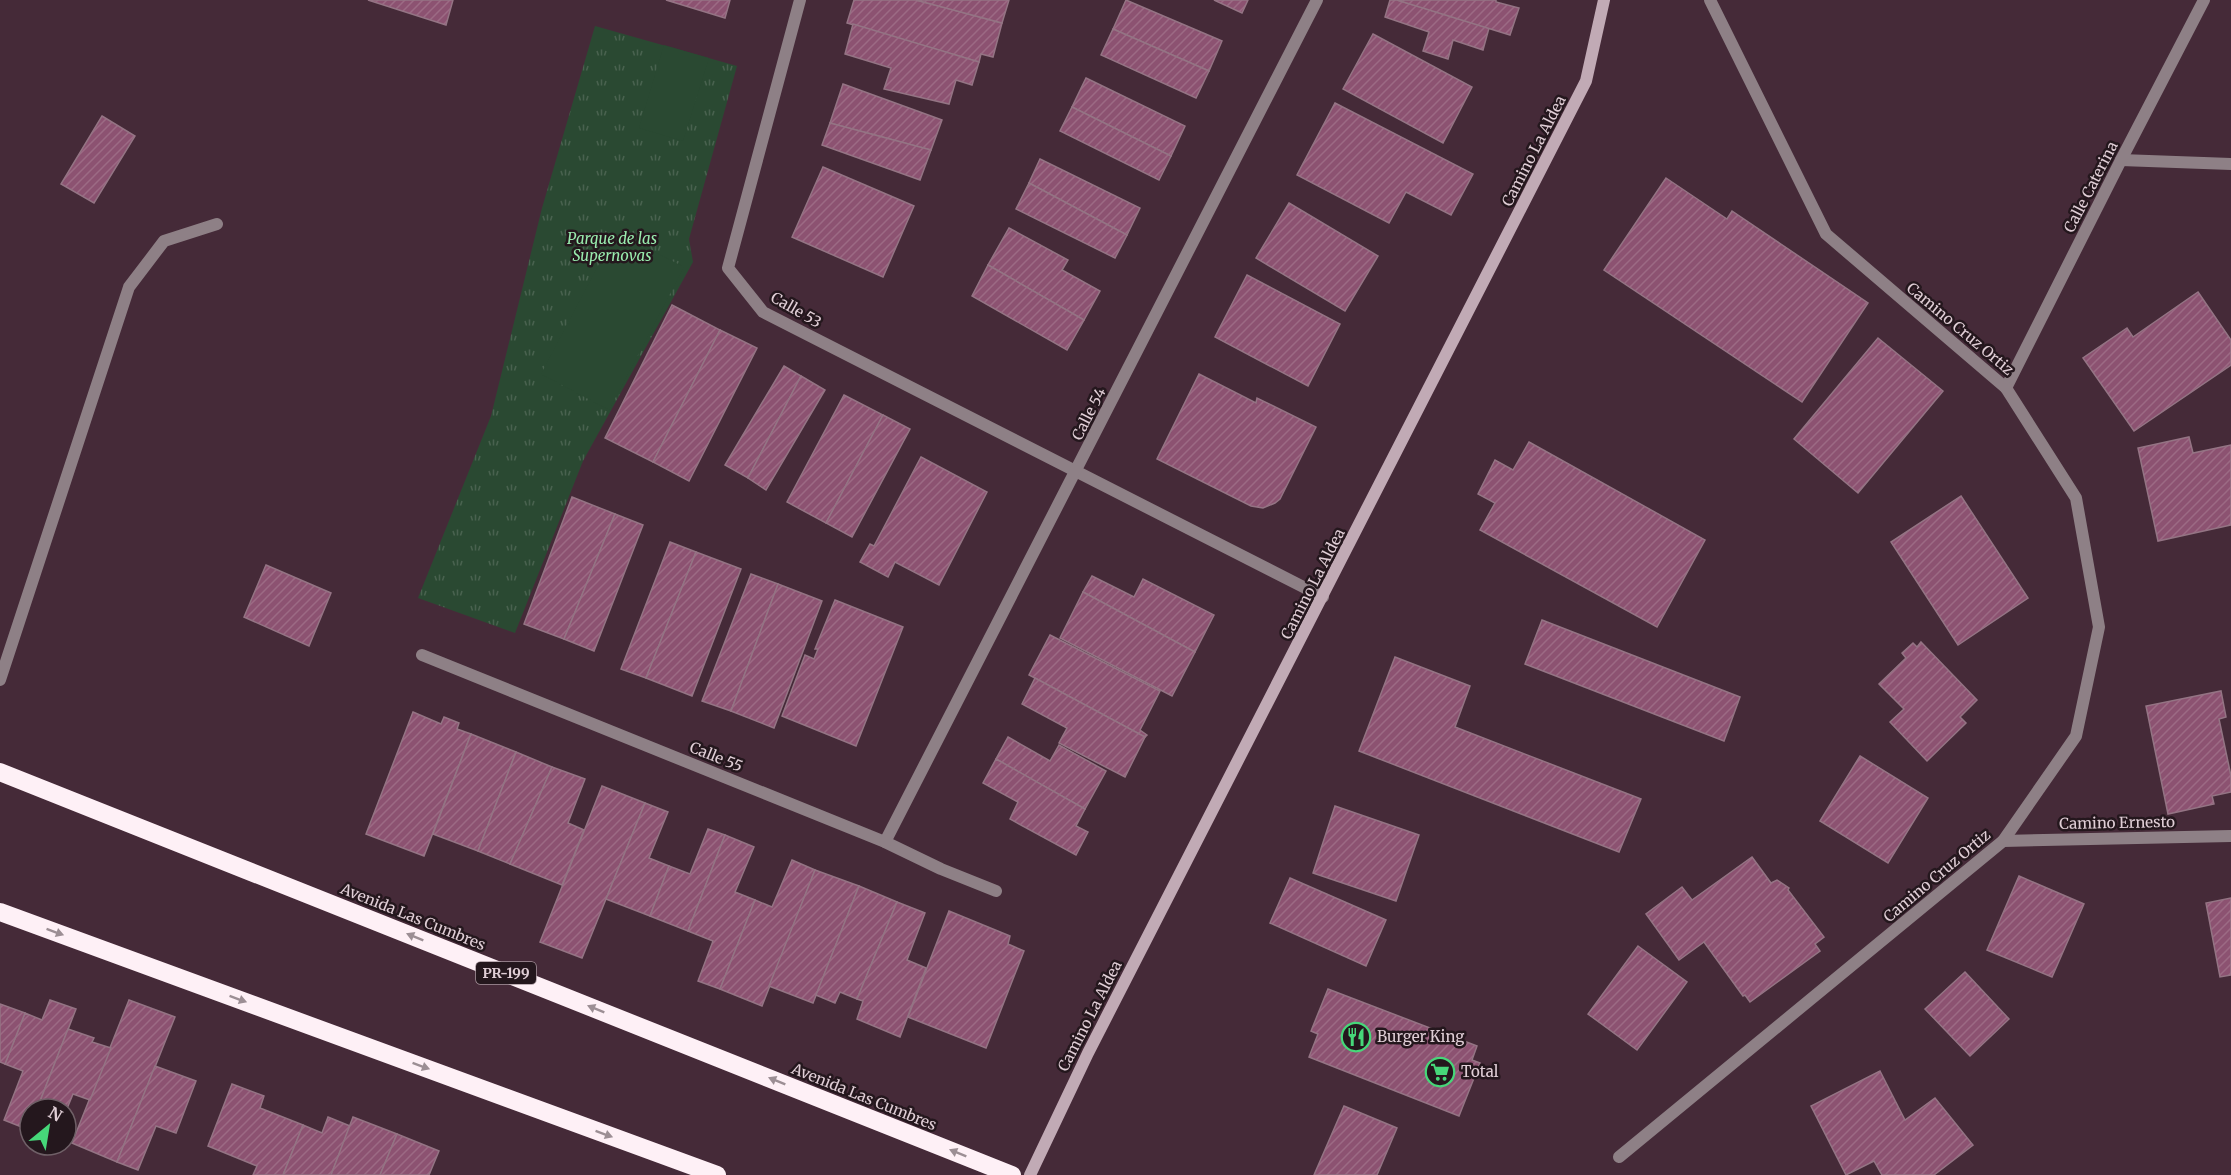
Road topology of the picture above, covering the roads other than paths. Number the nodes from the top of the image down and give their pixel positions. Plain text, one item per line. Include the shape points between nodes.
1 (800, 0) edge
2 (1317, 0) edge
3 (1604, 0) edge
4 (1710, 0) edge
5 (2204, 0) edge
6 (2121, 160) junction
7 (2231, 164) edge
8 (217, 224) dead end
9 (2006, 388) junction
10 (1076, 473) junction
11 (1323, 597) junction
12 (422, 655) dead end
13 (0, 680) edge
14 (0, 772) edge
15 (2231, 836) edge
16 (2003, 841) junction
17 (885, 842) junction
18 (996, 891) dead end
19 (0, 912) edge
20 (1619, 1157) dead end
21 (717, 1175) edge
22 (1012, 1175) edge
23 (1030, 1175) edge

1 - 10 street, Calle 53 via 728,268 763,312
2 - 10 street, Calle 54
3 - 11 street, Camino La Aldea via 1586,81
4 - 9 street, Camino Cruz Ortiz via 1826,234
5 - 6 street, Calle Caterina
6 - 7 street
6 - 9 street, Calle Caterina
8 - 13 street via 164,241 129,287
9 - 16 street, Camino Cruz Ortiz via 2076,498 2099,627 2076,736
10 - 11 street
10 - 17 street, Calle 54
11 - 23 street, Camino La Aldea via 1083,1063
12 - 17 street, Calle 55
22 -> 14 highway, Avenida Las Cumbres / PR-199
15 - 16 street, Camino Ernesto
16 - 20 street, Camino Cruz Ortiz
17 - 18 street, Calle 55
19 -> 21 highway

